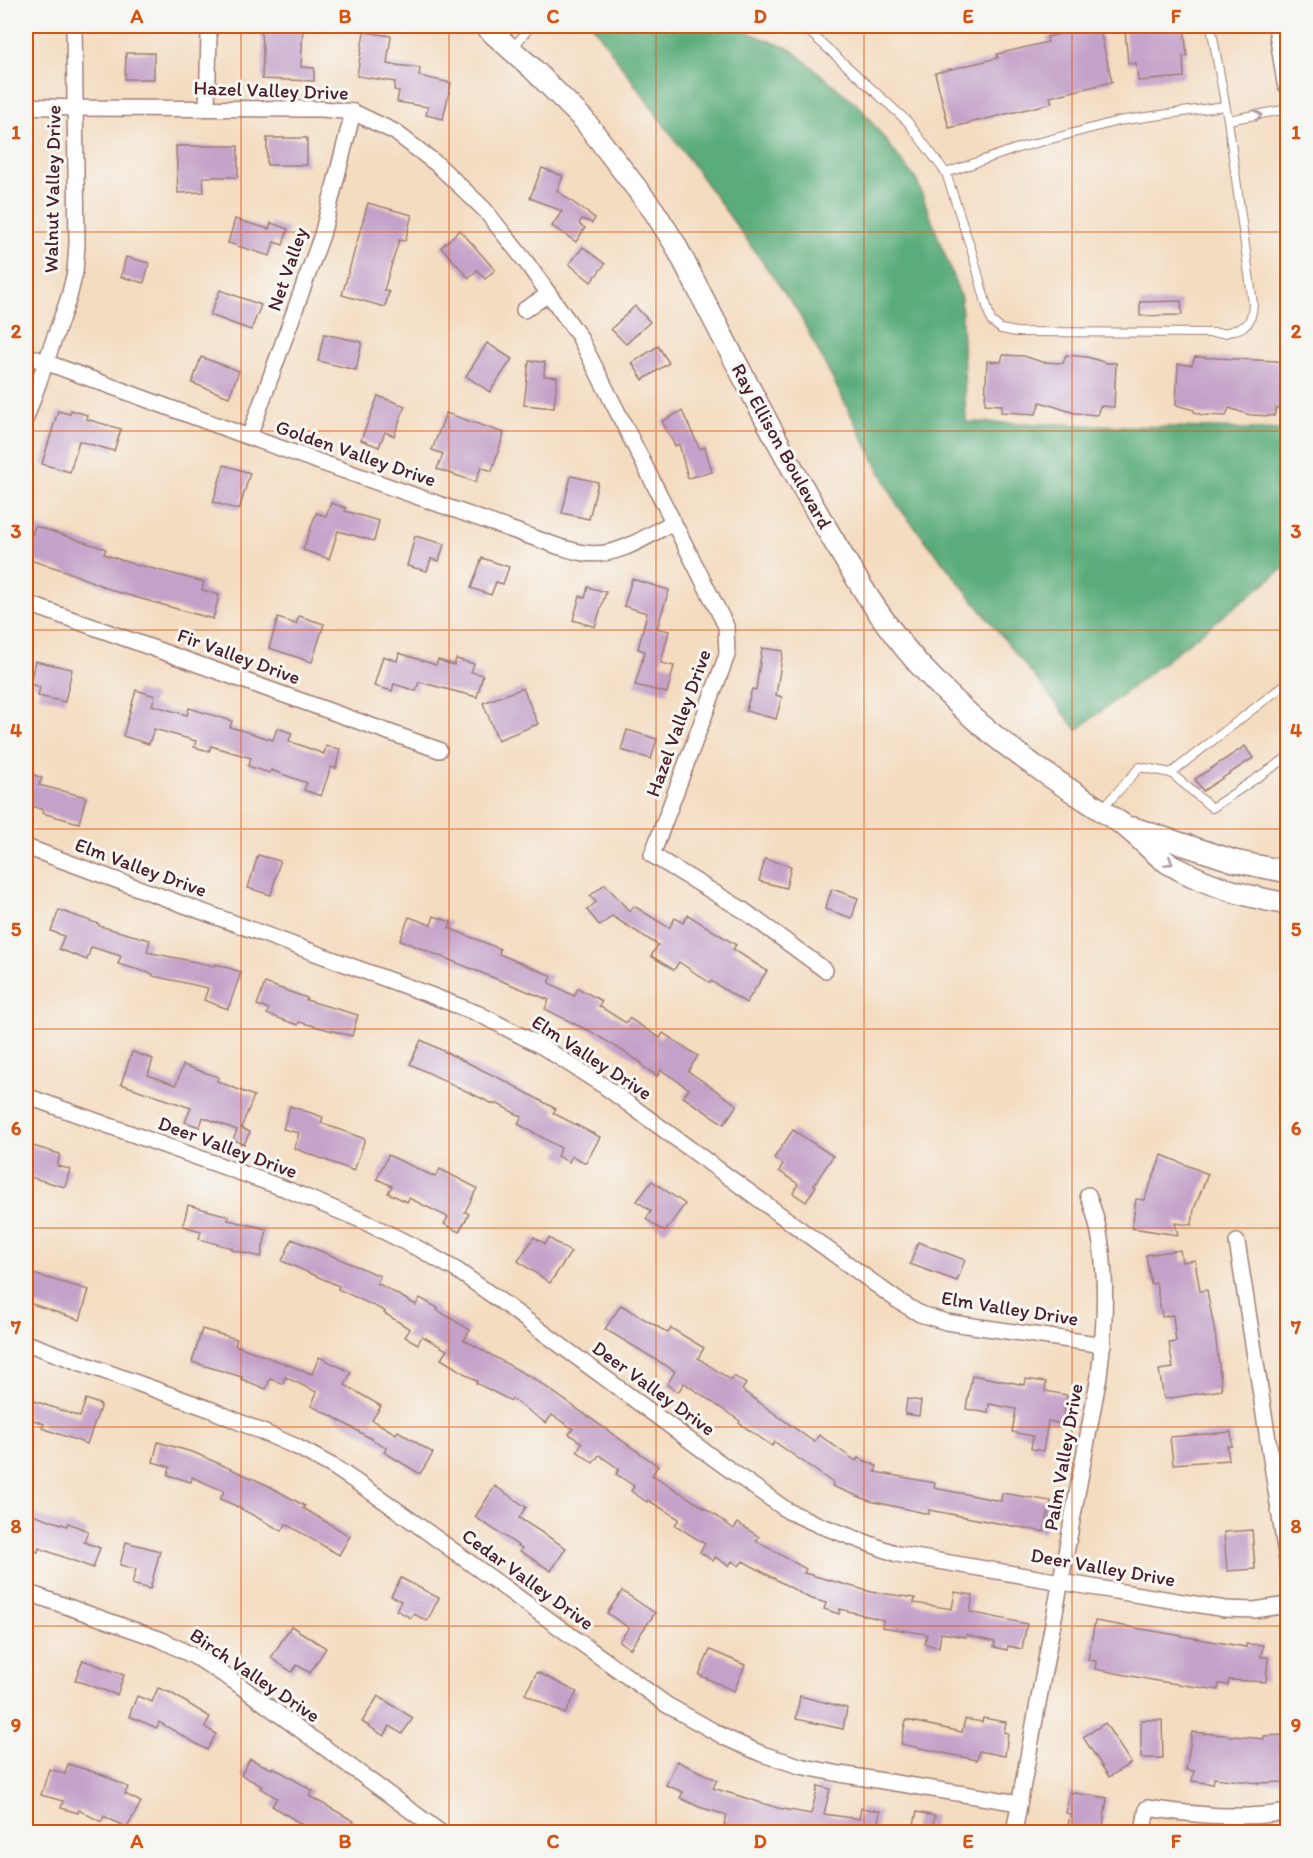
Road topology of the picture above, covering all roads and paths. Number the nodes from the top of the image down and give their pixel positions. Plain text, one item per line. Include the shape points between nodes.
1 (74, 26) edge
2 (531, 26) edge
3 (803, 26) edge
4 (1211, 26) edge
5 (1279, 26) edge
6 (489, 27) edge
7 (209, 36) dead end
8 (511, 50) junction
9 (1287, 83) edge
10 (26, 106) edge
11 (1225, 106) junction
12 (74, 108) junction
13 (207, 108) junction
14 (1287, 110) edge
15 (353, 112) junction
16 (1228, 120) junction
17 (946, 173) junction
18 (549, 294) junction
19 (524, 310) dead end
20 (26, 355) edge
21 (45, 362) junction
22 (26, 418) edge
23 (249, 437) junction
24 (673, 522) junction
25 (26, 603) edge
26 (1287, 682) edge
27 (439, 750) dead end
28 (1287, 757) edge
29 (1171, 772) junction
30 (1101, 810) junction
31 (1124, 825) junction
32 (26, 848) edge
33 (1287, 872) edge
34 (1287, 904) edge
35 (825, 970) dead end
36 (26, 1096) edge
37 (1088, 1194) dead end
38 (1237, 1242) dead end
39 (26, 1343) edge
40 (1103, 1344) junction
41 (1287, 1568) edge
42 (1061, 1582) junction
43 (26, 1592) edge
44 (1287, 1605) edge
45 (1019, 1803) junction
46 (1287, 1812) edge
47 (440, 1833) edge
48 (1014, 1833) edge
49 (1143, 1833) edge

1 - 12 street, Walnut Valley Drive
2 - 8 lane
3 - 17 lane via 907,121
4 - 11 lane
5 - 9 main road
6 - 8 main road, Ray Ellison Boulevard
7 - 13 street
8 - 30 main road, Ray Ellison Boulevard via 584,120 654,211 793,470 854,576 905,648 982,726
10 - 12 street, Hazel Valley Drive
11 - 16 lane
11 - 17 lane via 1118,121 1018,148
12 - 13 street, Hazel Valley Drive
12 - 21 street, Walnut Valley Drive via 75,272
13 - 15 street, Hazel Valley Drive
16 -> 14 lane
15 - 18 street, Hazel Valley Drive via 395,132 438,165 484,209
15 - 23 street, Net Valley via 322,236
16 - 17 lane via 1253,304 1252,319 1244,327 1225,333 1001,329 991,321
18 - 19 street
18 - 24 street, Hazel Valley Drive via 579,336
20 - 21 street, Golden Valley Drive
21 - 22 street, Walnut Valley Drive
21 - 23 street, Golden Valley Drive
23 - 24 street, Golden Valley Drive via 585,553 608,553
24 - 35 street, Hazel Valley Drive via 726,626 727,655 652,855 743,910
25 - 27 street, Fir Valley Drive
26 - 29 lane
28 - 29 lane via 1212,808
29 - 30 lane via 1140,767
30 - 31 main road, Ray Ellison Boulevard
31 - 33 main road, Ray Ellison Boulevard via 1234,861
31 -> 34 main road, Ray Ellison Boulevard via 1167,862 1202,879
32 - 40 street, Elm Valley Drive via 430,995 534,1042 603,1086 920,1314 969,1326
36 - 42 street, Deer Valley Drive via 361,1220 458,1270 788,1511 897,1554
37 - 40 street, Palm Valley Drive via 1103,1263
38 - 41 street
39 - 45 street, Cedar Valley Drive via 212,1410 334,1467 667,1705 762,1755 840,1774
40 - 42 street, Palm Valley Drive
42 - 44 street, Deer Valley Drive via 1225,1609
42 - 45 street, Palm Valley Drive
43 - 47 street, Birch Valley Drive via 162,1640 199,1659
45 - 48 street, Palm Valley Drive
46 - 49 street via 1236,1817 1147,1808

